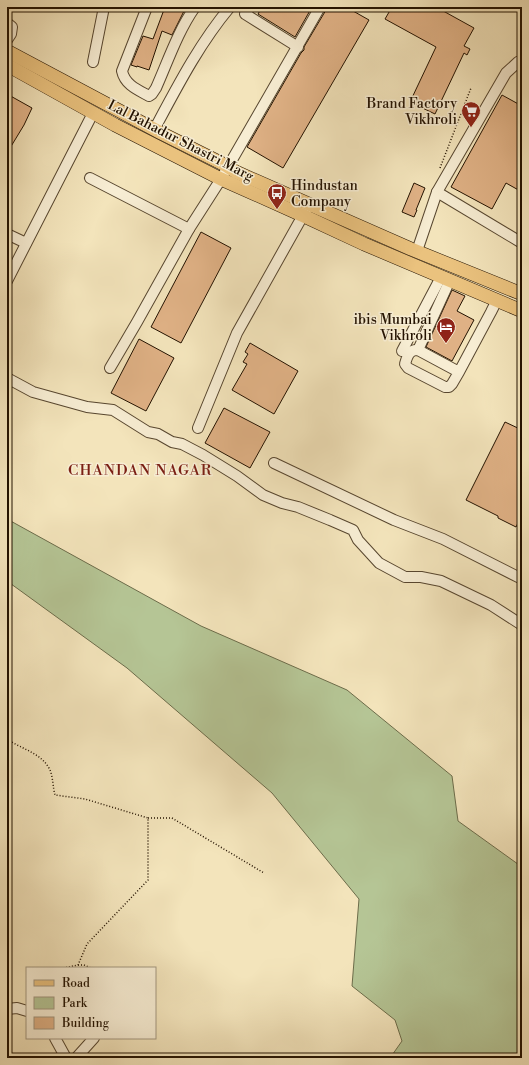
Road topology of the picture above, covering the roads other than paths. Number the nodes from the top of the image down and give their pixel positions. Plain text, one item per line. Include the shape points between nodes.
1 (104, 7) edge
2 (147, 7) edge
3 (195, 7) edge
4 (250, 7) edge
5 (320, 7) edge
6 (227, 8) edge
7 (7, 23) edge
8 (7, 40) edge
9 (298, 47) junction
10 (7, 50) edge
11 (93, 62) dead end
12 (7, 65) edge
13 (522, 65) edge
14 (93, 113) junction
15 (154, 130) junction
16 (227, 166) junction
17 (90, 178) dead end
18 (220, 178) junction
19 (437, 192) junction
20 (306, 210) junction
21 (189, 229) junction
22 (7, 234) edge
23 (26, 243) junction
24 (522, 243) edge
25 (417, 251) junction
26 (468, 272) junction
27 (7, 281) edge
28 (451, 281) junction
29 (522, 294) edge
30 (497, 300) junction
31 (522, 311) edge
32 (418, 350) junction
33 (402, 351) dead end
34 (110, 368) dead end
35 (459, 372) junction
36 (7, 378) edge
37 (198, 428) dead end
38 (274, 463) dead end
39 (522, 579) edge
40 (522, 625) edge
41 (7, 1008) edge
42 (26, 1011) edge
43 (56, 1039) edge
44 (93, 1039) edge
45 (66, 1058) edge
46 (76, 1058) edge

1 - 11 street
2 - 3 street via 122,71 129,85 149,96 156,88
4 - 9 street via 245,14
5 - 9 street
6 - 15 street via 206,38
7 - 8 street via 12,27
9 - 16 street
10 - 15 main road, Lal Bahadur Shastri Marg
12 - 14 main road, Lal Bahadur Shastri Marg
13 - 19 street via 518,62 506,73
14 - 18 main road, Lal Bahadur Shastri Marg
14 - 23 street
15 - 16 main road, Lal Bahadur Shastri Marg
16 - 18 street
16 - 20 main road, Lal Bahadur Shastri Marg
17 - 21 street
18 - 20 main road, Lal Bahadur Shastri Marg
18 - 21 street
19 - 24 street
19 - 25 street
20 - 25 main road, Lal Bahadur Shastri Marg
20 - 28 main road, Lal Bahadur Shastri Marg via 364,244
20 - 37 street via 238,333
21 - 34 street
22 - 23 street
23 - 27 street
25 - 26 main road, Lal Bahadur Shastri Marg
26 - 28 main road
26 - 29 main road, Lal Bahadur Shastri Marg
28 - 30 main road, Lal Bahadur Shastri Marg
28 - 32 street
28 - 33 street
30 - 31 main road, Lal Bahadur Shastri Marg
30 - 35 street
32 - 35 street
32 - 35 street via 411,351 407,357 405,364 408,368 445,387 452,384
36 - 40 street via 33,392 87,407 113,410 148,432 182,444 203,455 263,495 352,530 379,563 405,577 441,581 491,605
38 - 39 street via 394,520 443,539
41 - 42 street
43 - 45 street
44 - 46 street

